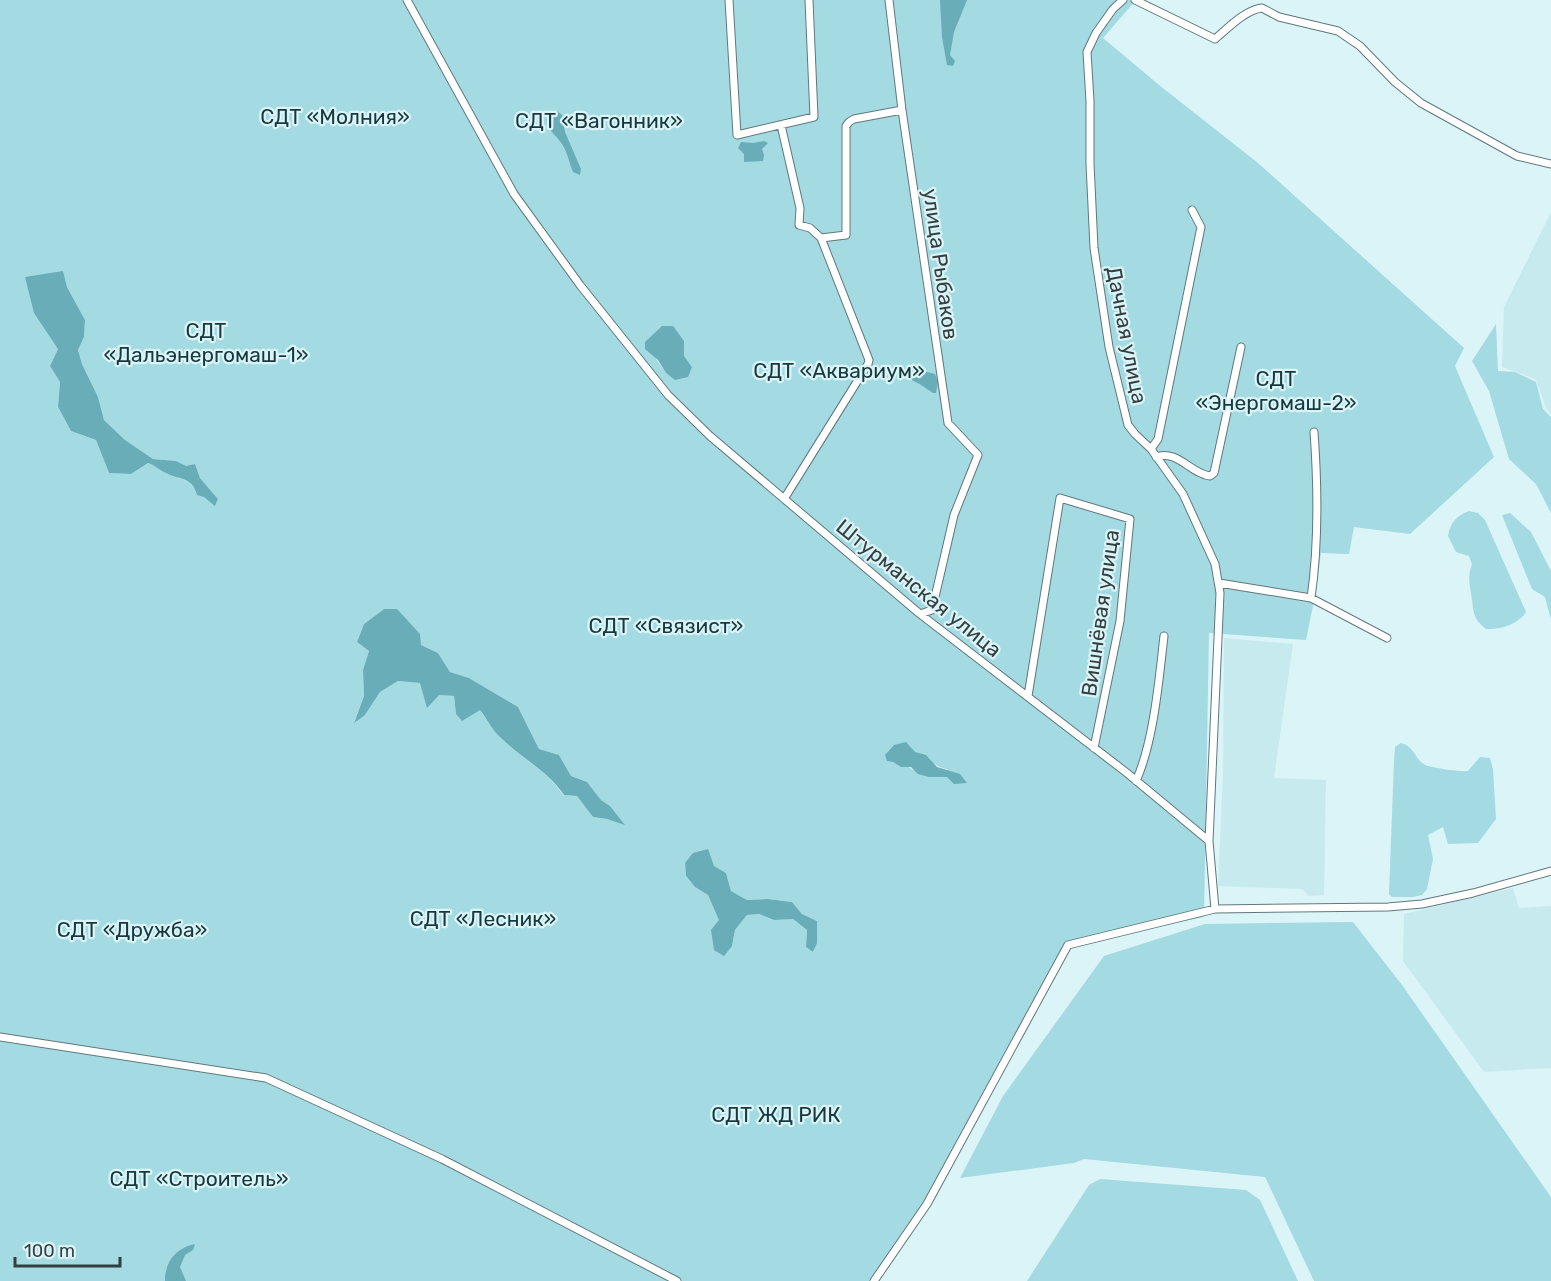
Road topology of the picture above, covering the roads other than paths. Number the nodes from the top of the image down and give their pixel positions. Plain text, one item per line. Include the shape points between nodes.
1 (407, 0) edge
2 (729, 0) edge
3 (809, 0) edge
4 (888, 0) edge
5 (1123, 0) edge
6 (1135, 0) edge
7 (902, 110) junction
8 (781, 125) junction
9 (1551, 164) edge
10 (1192, 210) dead end
11 (821, 238) junction
12 (1241, 347) dead end
13 (1314, 432) dead end
14 (1151, 449) junction
15 (1156, 457) junction
16 (784, 499) junction
17 (1219, 583) junction
18 (1311, 598) junction
19 (920, 614) junction
20 (1164, 636) dead end
21 (1387, 638) dead end
22 (1028, 696) junction
23 (1094, 748) junction
24 (1136, 781) junction
25 (1209, 841) junction
26 (1551, 871) edge
27 (1215, 909) junction
28 (0, 1037) edge
29 (677, 1281) edge
30 (874, 1281) edge

1 - 16 street, Штурманская улица via 514,194 561,260 668,395
2 - 8 street via 737,135
3 - 8 street via 814,117
4 - 7 street, улица Рыбаков
5 - 14 street, Дачная улица via 1086,52 1094,248 1109,347 1126,420
6 - 9 street via 1215,39 1258,8 1333,30 1360,46 1421,104 1517,156
7 - 11 street via 854,119 846,126 846,235
7 - 19 street, улица Рыбаков via 948,423 978,455 954,515 932,610
8 - 11 street via 800,208 799,225 810,228
10 - 14 street via 1201,227 1158,439
11 - 16 street via 869,363
12 - 15 street via 1214,473 1204,476 1172,456
13 - 18 street via 1317,529
14 - 15 street, Дачная улица
15 - 17 street, Дачная улица via 1183,494 1215,564
16 - 19 street, Штурманская улица
17 - 18 street
17 - 25 street, Дачная улица
18 - 21 street
19 - 22 street, Штурманская улица
20 - 24 street via 1145,762
22 - 23 street, Штурманская улица
22 - 23 street, Вишнёвая улица via 1060,498 1130,519 1120,621
23 - 24 street, Штурманская улица
24 - 25 street, Штурманская улица
25 - 27 street
26 - 27 street via 1422,904
27 - 30 street via 1068,945 927,1204
28 - 29 street via 266,1078 442,1159

